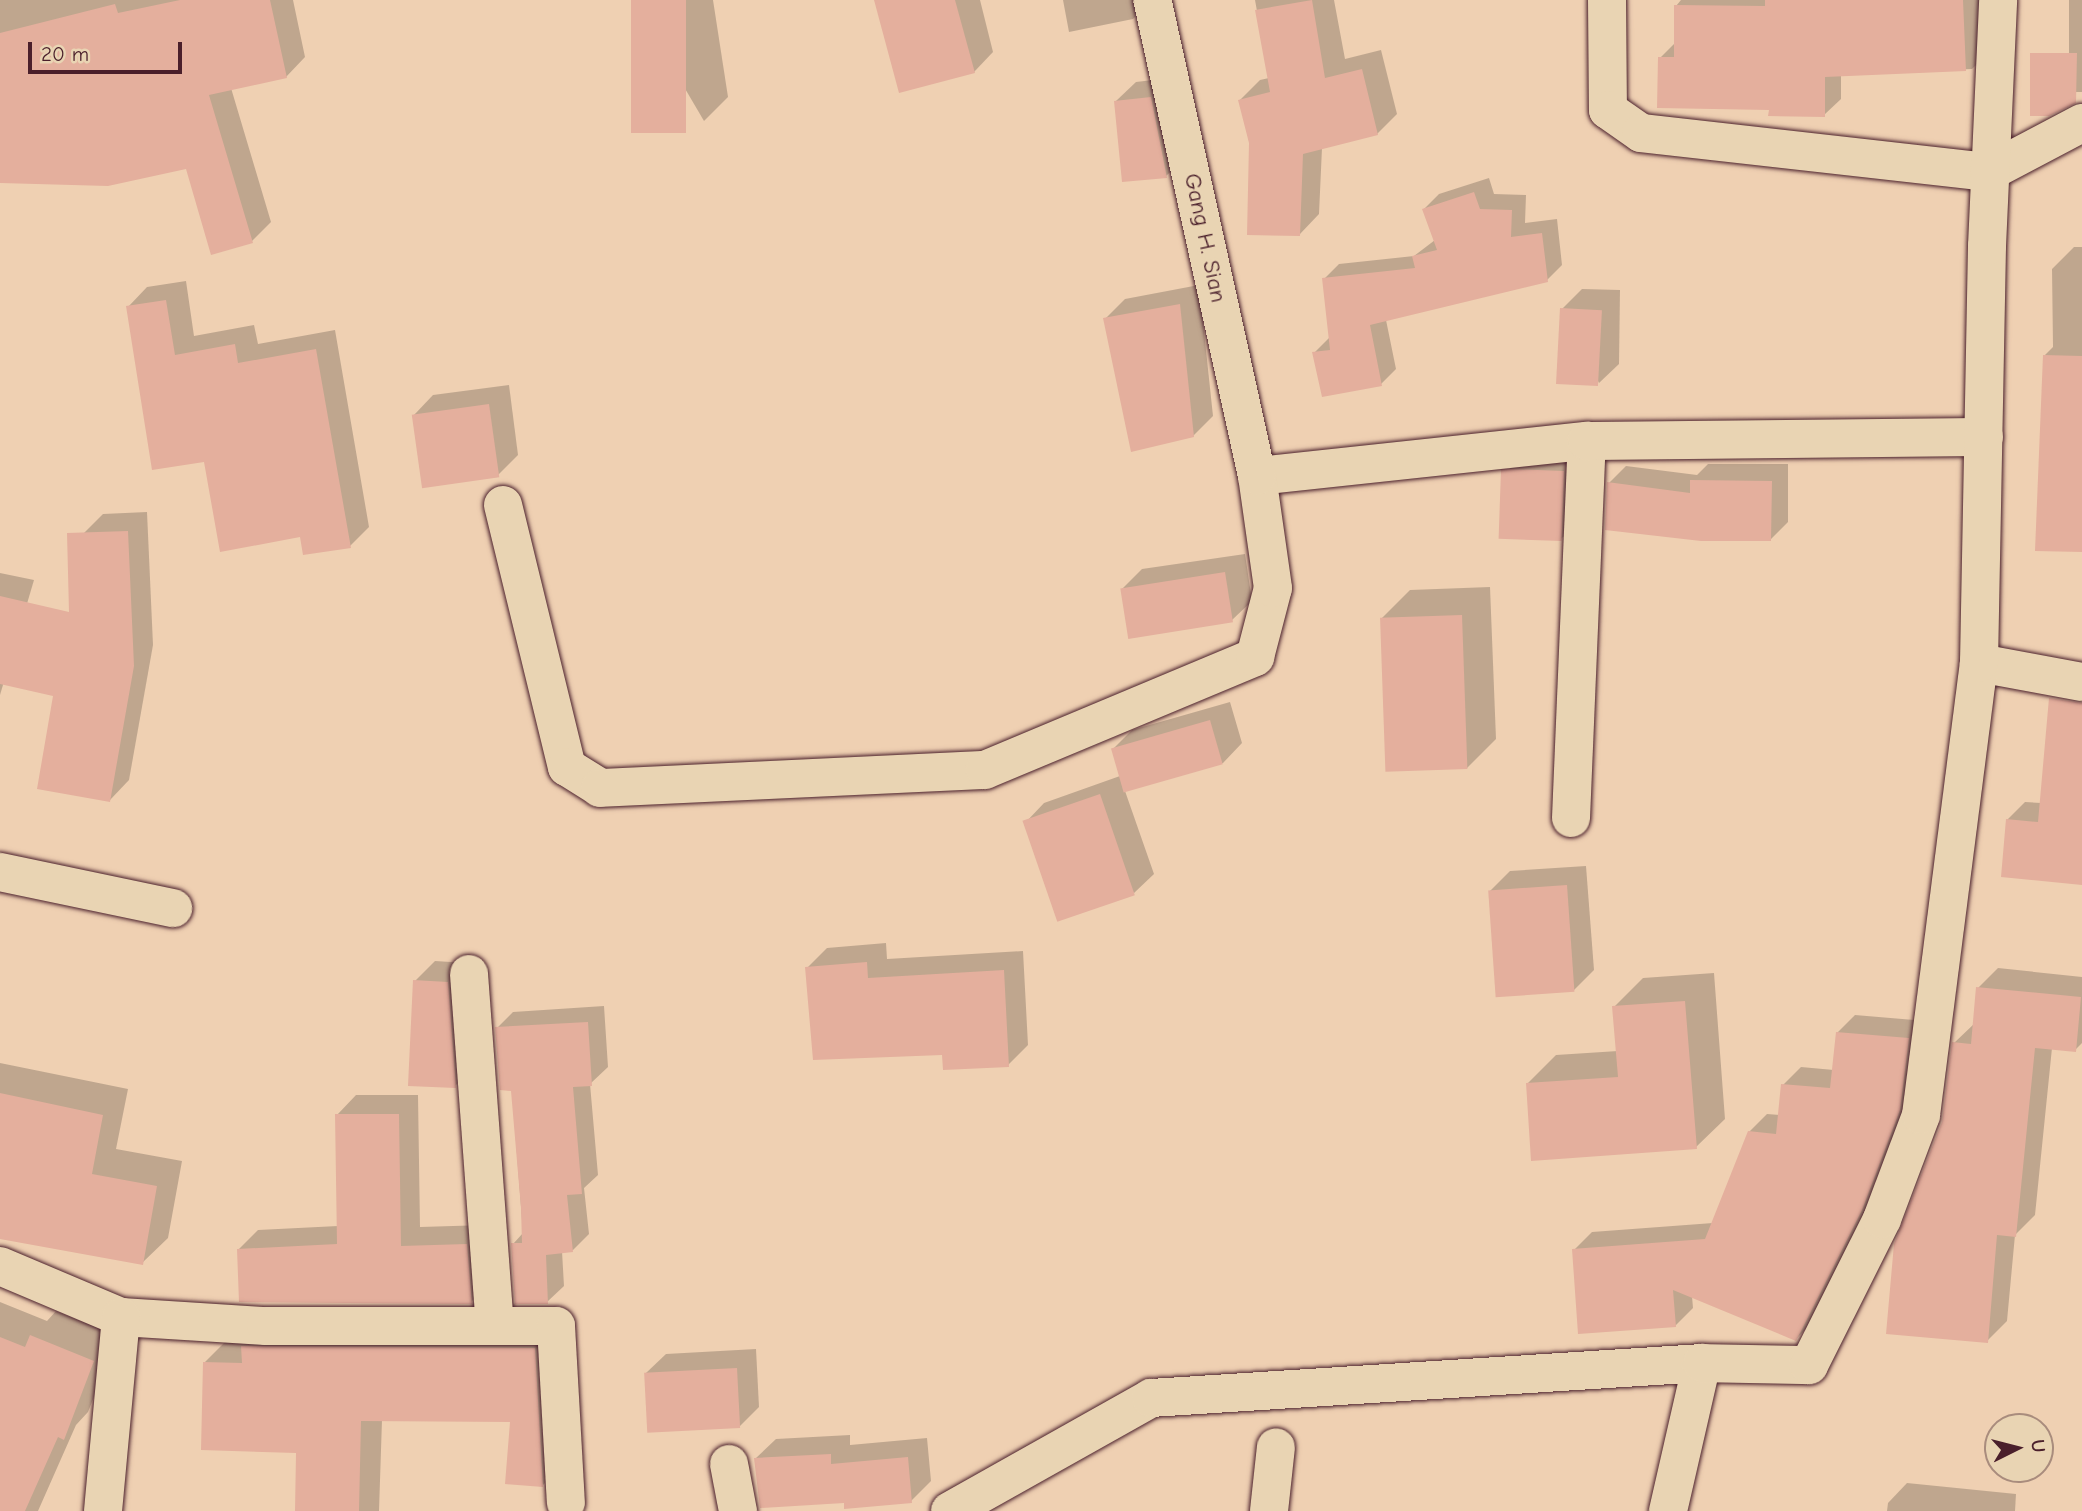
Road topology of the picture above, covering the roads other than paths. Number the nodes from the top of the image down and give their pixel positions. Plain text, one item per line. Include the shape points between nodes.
1 (1152, 0) edge
2 (1607, 0) edge
3 (1998, 0) edge
4 (2082, 122) edge
5 (1989, 172) junction
6 (1984, 437) junction
7 (1587, 441) junction
8 (1257, 476) junction
9 (503, 505) dead end
10 (1979, 663) junction
11 (2082, 682) edge
12 (1571, 818) dead end
13 (0, 872) edge
14 (173, 908) dead end
15 (469, 974) dead end
16 (0, 1266) edge
17 (121, 1317) junction
18 (495, 1325) junction
19 (1702, 1363) junction
20 (1276, 1447) dead end
21 (729, 1464) dead end
22 (566, 1503) dead end
23 (103, 1511) edge
24 (738, 1511) edge
25 (950, 1511) edge
26 (1269, 1511) edge
27 (1668, 1511) edge

1 - 8 street, Gang H. Sian
2 - 5 street via 1608,110 1641,133
3 - 5 street
4 - 5 street
5 - 6 street
6 - 7 street
6 - 10 street
7 - 8 street
7 - 12 street
8 - 9 street, Gang H. Sian via 1273,588 1255,657 985,771 600,788 567,767
10 - 11 street
10 - 19 street via 1921,1115 1882,1219 1809,1365
13 - 14 street
15 - 18 street
16 - 17 street
17 - 18 street via 265,1326
17 - 23 street
18 - 22 street via 556,1326
19 - 25 street via 1151,1398
19 - 27 street
20 - 26 street
21 - 24 street

